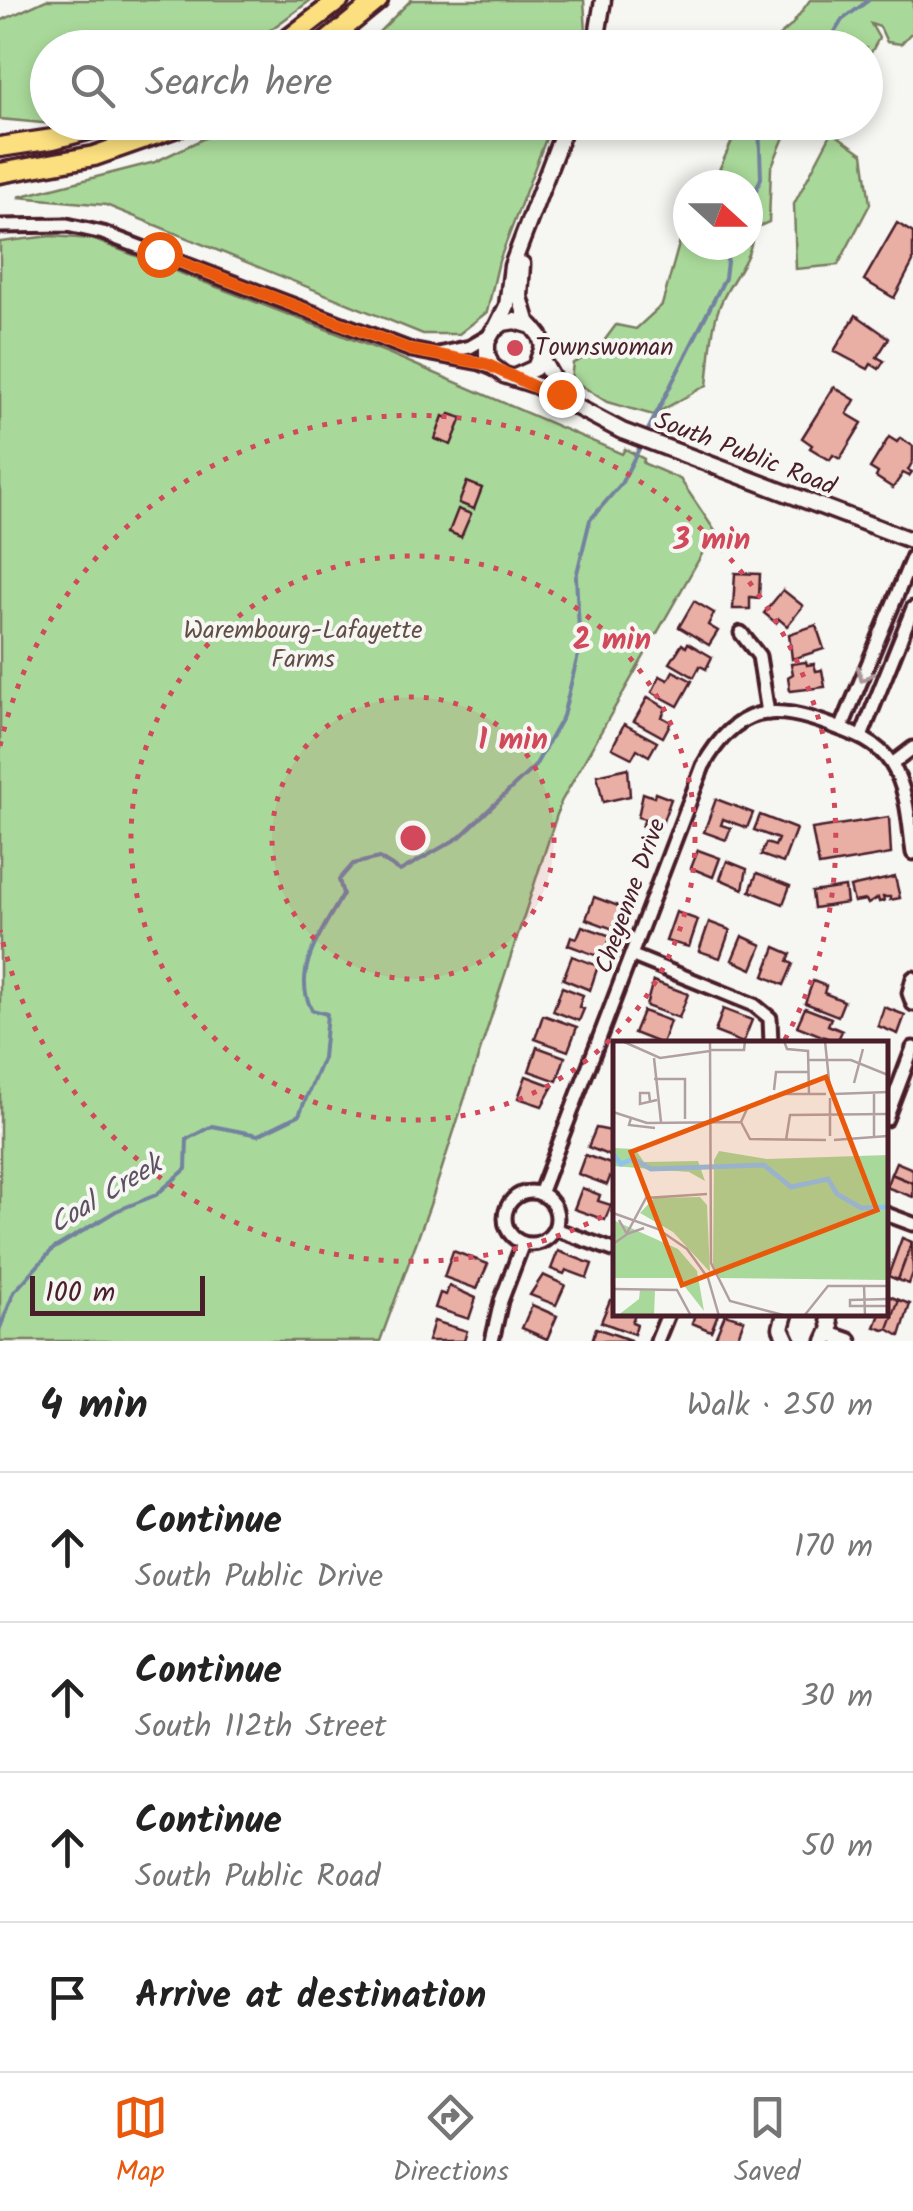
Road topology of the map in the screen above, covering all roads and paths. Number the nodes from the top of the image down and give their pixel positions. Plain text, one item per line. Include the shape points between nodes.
1 (340, 0) edge
2 (378, 0) edge
3 (602, 0) edge
4 (301, 30) edge
5 (341, 30) edge
6 (598, 30) edge
7 (48, 140) edge
8 (140, 140) edge
9 (560, 140) edge
10 (0, 148) edge
11 (0, 173) edge
12 (0, 226) edge
13 (525, 234) junction
14 (528, 324) junction
15 (493, 331) junction
16 (438, 354) junction
17 (541, 358) junction
18 (495, 369) junction
19 (515, 377) junction
20 (566, 402) junction
21 (913, 541) edge
22 (913, 556) edge
23 (913, 608) edge
24 (741, 632) dead end
25 (768, 713) junction
26 (841, 729) junction
27 (861, 736) junction
28 (913, 748) edge
29 (892, 764) junction
30 (913, 854) edge
31 (633, 956) junction
32 (913, 978) edge
33 (913, 1004) edge
34 (771, 1041) edge
35 (913, 1048) edge
36 (888, 1115) edge
37 (540, 1194) junction
38 (888, 1215) edge
39 (913, 1224) edge
40 (556, 1228) junction
41 (523, 1243) junction
42 (613, 1250) edge
43 (667, 1316) edge
44 (782, 1316) edge
45 (827, 1337) edge
46 (492, 1341) edge
47 (656, 1341) edge
48 (787, 1341) edge
49 (849, 1341) edge

1 - 4 main road
2 - 5 main road
3 - 6 street
7 - 10 main road
8 - 11 main road via 94,156
9 - 13 street
12 - 16 street via 67,225 103,233 411,350
13 - 14 street via 520,297
13 - 15 street via 507,306
14 - 15 street via 514,320
14 - 17 street via 540,336
15 - 16 street via 470,347
15 - 18 street via 487,354
16 - 18 street
17 - 19 street via 531,372
17 - 20 street
18 - 19 street
19 - 20 street, South Public Road
20 - 21 street, South Public Road via 622,432
22 -> 26 street
23 - 27 street
24 - 25 street via 758,656
25 - 26 street via 802,714
25 - 31 street, Cheyenne Drive via 717,740
26 - 27 street
27 - 29 street
28 - 29 street
29 - 30 street
31 - 34 street via 754,1005 770,1018
31 - 37 street, Cheyenne Drive
32 - 33 street
35 - 36 street
37 - 40 street via 556,1208
37 - 41 street via 526,1193 508,1206 507,1228
38 - 39 street
40 - 41 street via 545,1240
40 - 42 street
41 - 46 street
43 - 47 street
44 - 48 street
45 - 49 street

